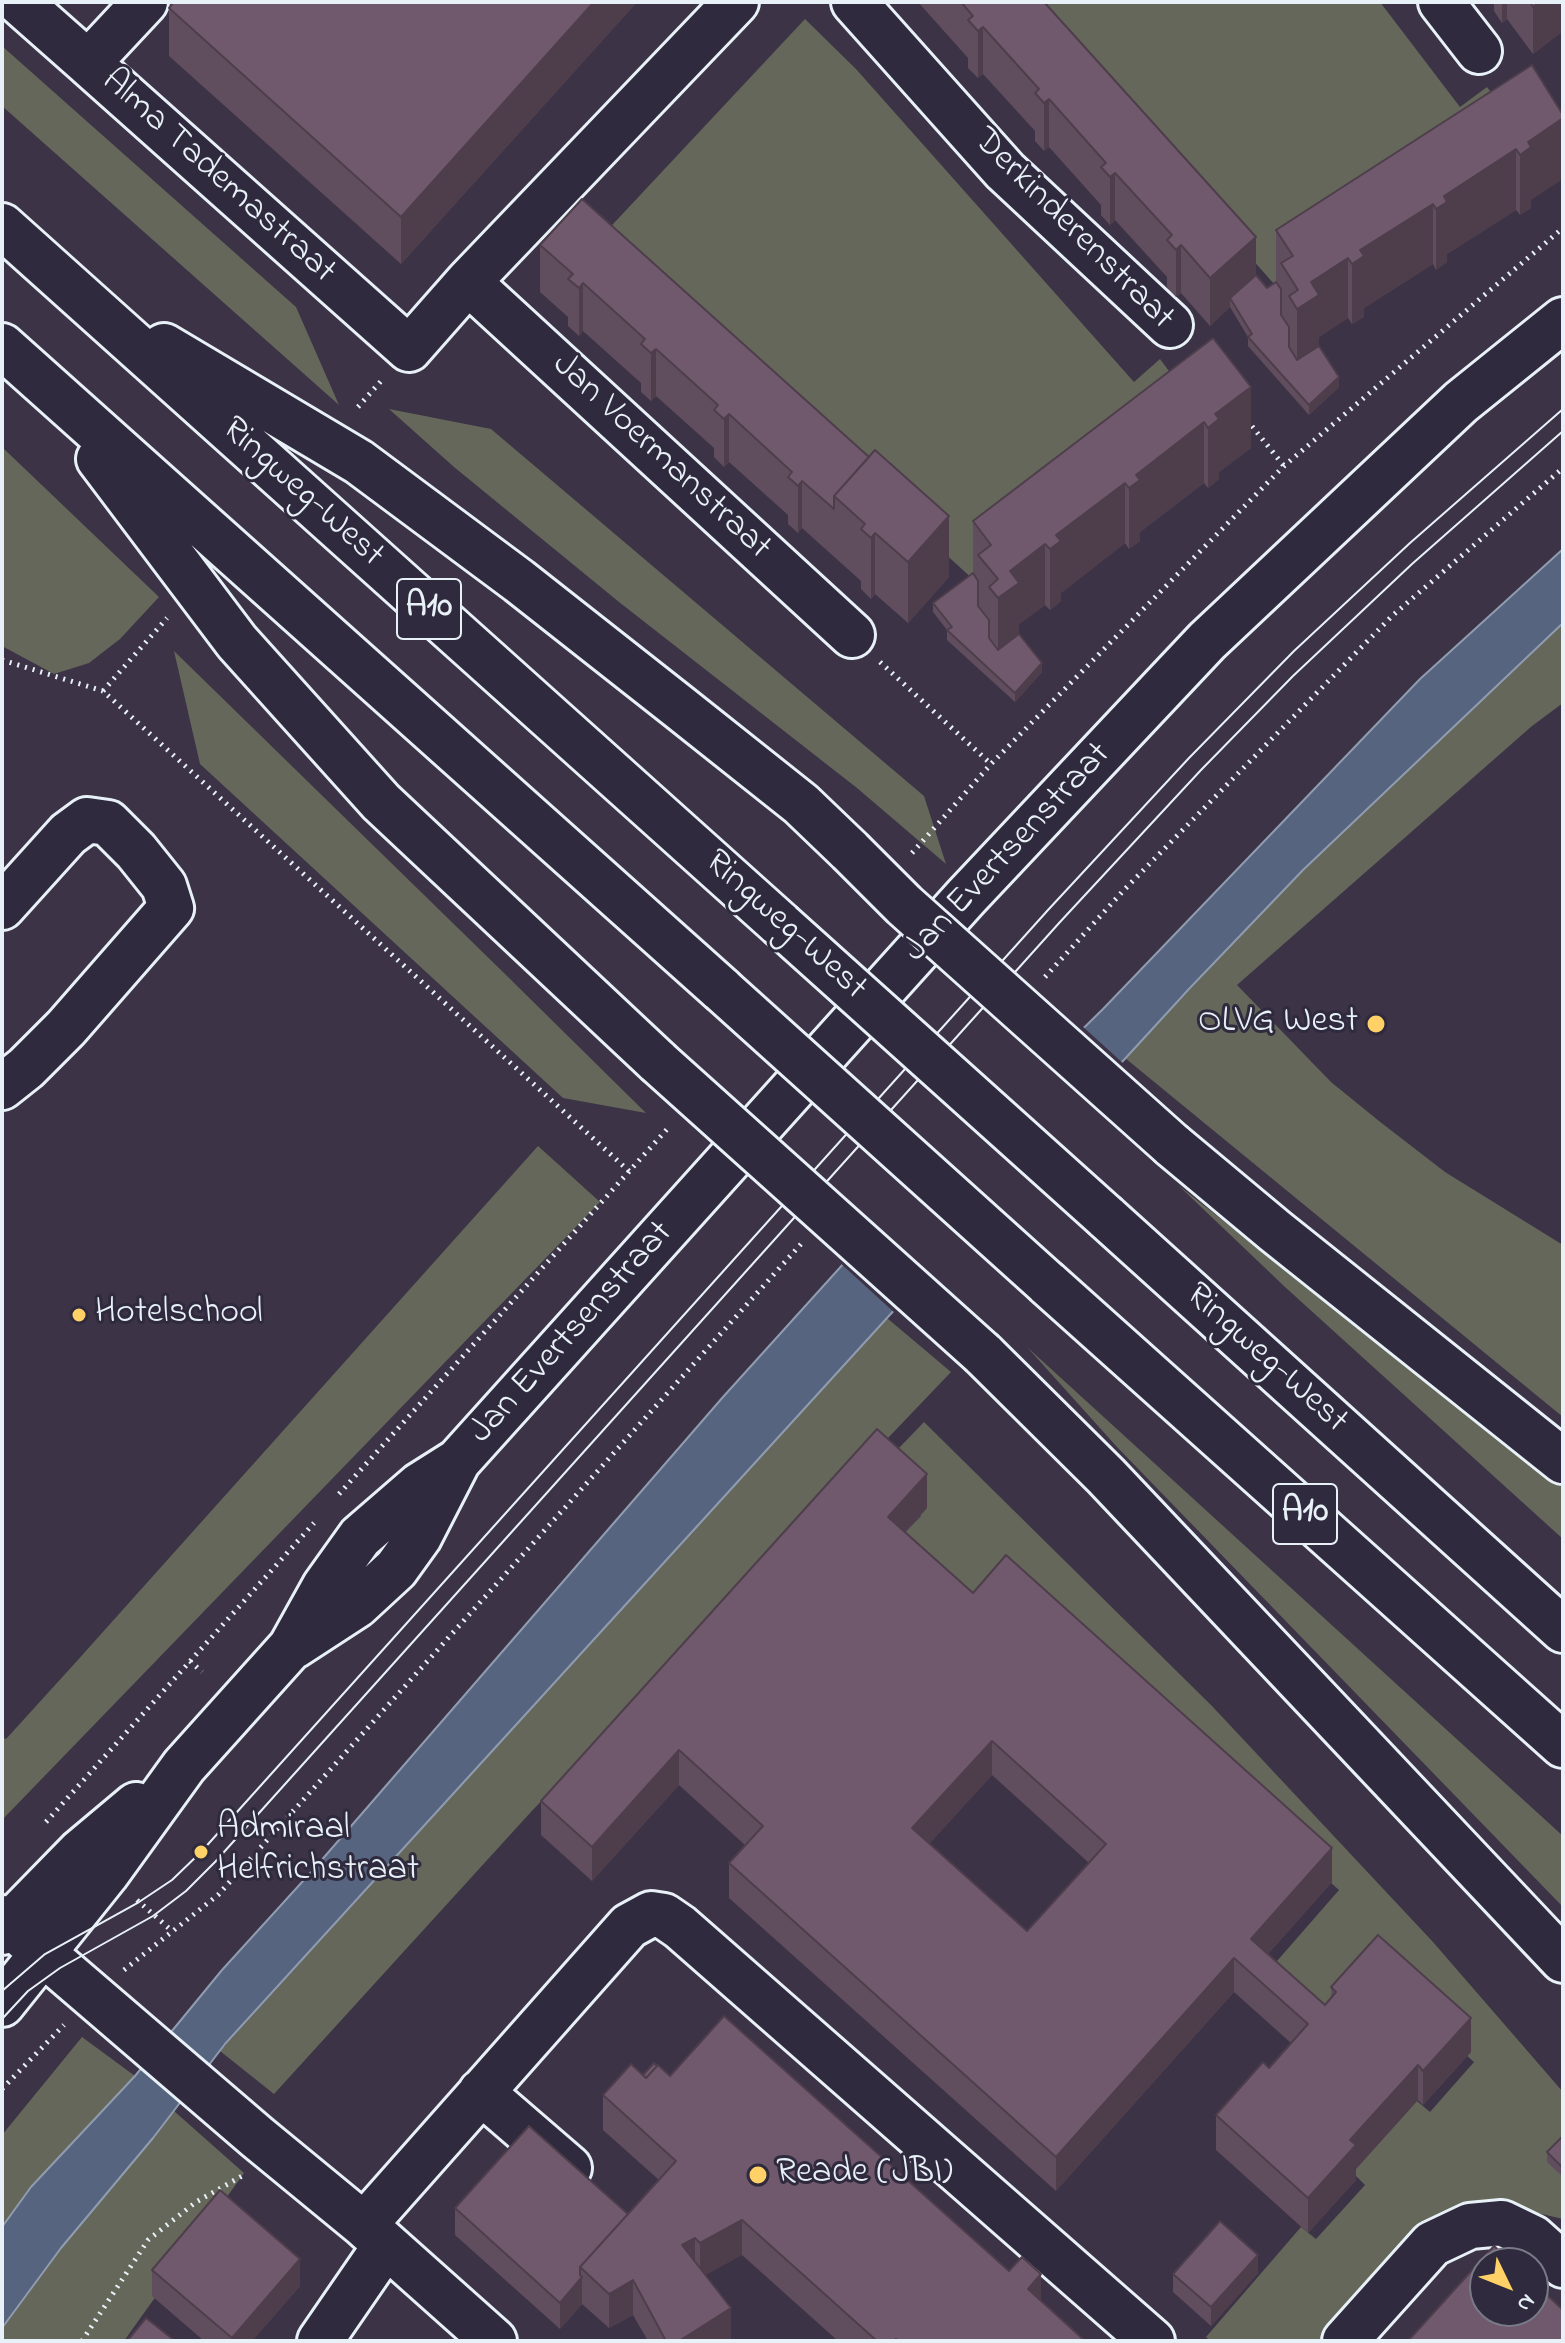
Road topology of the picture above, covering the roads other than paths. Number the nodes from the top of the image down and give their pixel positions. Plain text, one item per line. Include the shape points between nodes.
1 (19, 2) edge
2 (145, 2) edge
3 (736, 2) edge
4 (854, 2) edge
5 (1441, 2) edge
6 (1479, 51) dead end
7 (88, 63) junction
8 (2, 226) edge
9 (468, 282) junction
10 (78, 295) junction
11 (1563, 320) edge
12 (1170, 325) dead end
13 (2, 346) edge
14 (37, 378) junction
15 (852, 635) road end
16 (2, 907) edge
17 (2, 1087) edge
18 (1563, 1461) edge
19 (1563, 1630) edge
20 (1563, 1745) edge
21 (184, 1766) junction
22 (4, 1925) edge
23 (45, 1954) junction
24 (1563, 1960) edge
25 (2, 2004) edge
26 (481, 2092) junction
27 (598, 2192) edge
28 (375, 2235) junction
29 (1563, 2265) edge
30 (320, 2341) edge
31 (494, 2341) edge
32 (1152, 2341) edge
33 (1345, 2341) edge

1 - 7 main road
2 - 7 main road, Alma Tademastraat
3 - 9 main road
4 - 12 main road, Derkinderenstraat via 1005,171
5 - 6 main road
7 - 9 main road, Alma Tademastraat via 409,349
8 - 10 main road, Ringweg-West / A10
9 - 15 main road, Jan Voermanstraat
10 - 18 main road, A10, bridge via 359,462 519,581 801,804 904,905 1172,1145
10 - 19 main road, Ringweg-West / A10, bridge
11 - 21 main road, Jan Evertsenstraat via 1461,402 1207,641 966,897 458,1461 419,1537 396,1569 357,1605 291,1647
13 - 14 main road, A10
14 - 20 main road, A10, bridge
14 - 24 main road, A10, bridge via 237,642 381,802 658,1062 983,1354 1106,1476
16 - 17 main road via 87,820 108,823 136,851 164,886 171,908 66,1028
21 - 22 main road, Jan Evertsenstraat via 80,1852
21 - 23 main road, Jan Evertsenstraat
22 - 23 main road
23 - 25 main road, Jan Evertsenstraat
23 - 28 main road
26 - 27 main road
26 - 28 main road
26 - 32 main road via 629,1926 651,1914 664,1916
28 - 30 main road
28 - 31 main road
29 - 33 main road via 1533,2238 1502,2223 1470,2226 1432,2244

